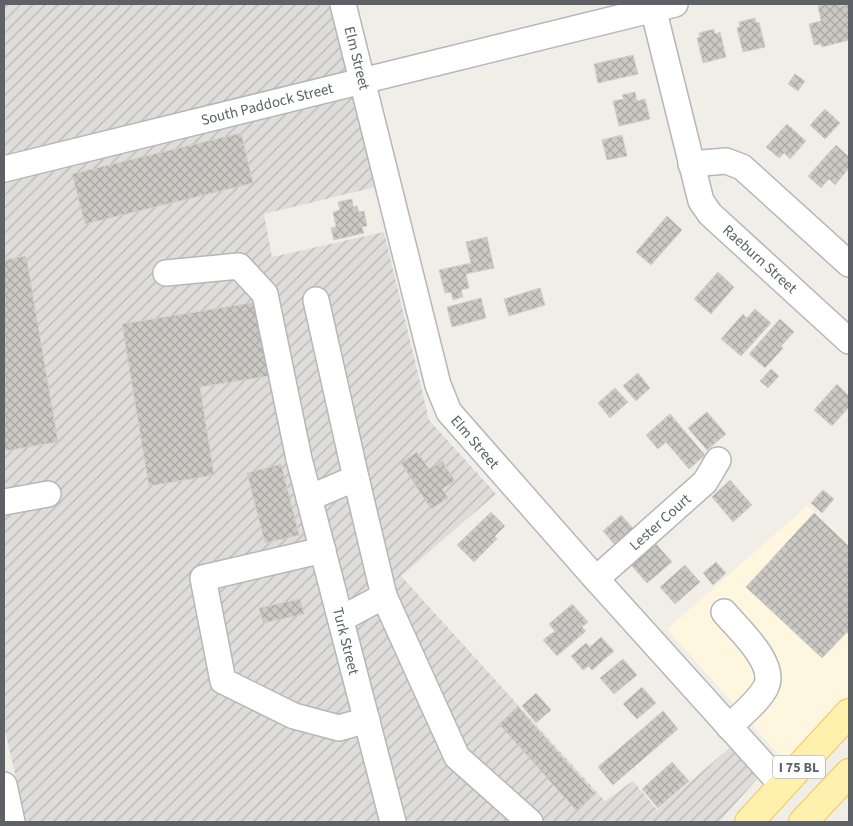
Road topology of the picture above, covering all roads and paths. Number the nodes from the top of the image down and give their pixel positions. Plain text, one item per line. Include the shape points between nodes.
1 (344, 4) edge
2 (660, 6) edge
3 (363, 81) junction
4 (691, 164) junction
5 (4, 169) edge
6 (849, 264) edge
7 (166, 273) dead end
8 (316, 300) dead end
9 (849, 341) edge
10 (718, 460) dead end
11 (356, 478) junction
12 (48, 494) dead end
13 (309, 498) junction
14 (4, 502) edge
15 (323, 550) junction
16 (596, 580) junction
17 (384, 596) junction
18 (724, 612) dead end
19 (341, 619) junction
20 (849, 713) edge
21 (367, 720) junction
22 (729, 727) junction
23 (849, 773) edge
24 (4, 785) edge
25 (782, 785) junction
26 (808, 821) edge
27 (12, 822) edge
28 (393, 822) edge
29 (530, 822) edge
30 (749, 822) edge

1 - 3 street, Elm Street
2 - 3 street, South Paddock Street
2 - 4 street, Raeburn Street
3 - 5 street, South Paddock Street
3 - 16 street, Elm Street via 445,404 454,419
4 - 6 street via 726,161 742,168
4 - 9 street, Raeburn Street via 699,195 710,214
7 - 13 street, Turk Street via 239,266 265,294
8 - 11 street
10 - 16 street, Lester Court via 705,482
11 - 13 street
11 - 17 street
12 - 14 street
13 - 15 street, Turk Street
15 - 19 street, Turk Street
15 - 21 street via 202,578 222,681 294,716 330,726 339,728
16 - 22 street, Elm Street
17 - 19 street
17 - 29 street via 457,757
18 - 22 street via 762,657 767,670 767,685
19 - 21 street, Turk Street
20 - 25 main road, I 75 BL
21 - 28 street, Turk Street
22 - 25 street, Elm Street
23 - 26 main road, I 75 BL
24 - 27 street
25 - 30 main road, I 75 BL

